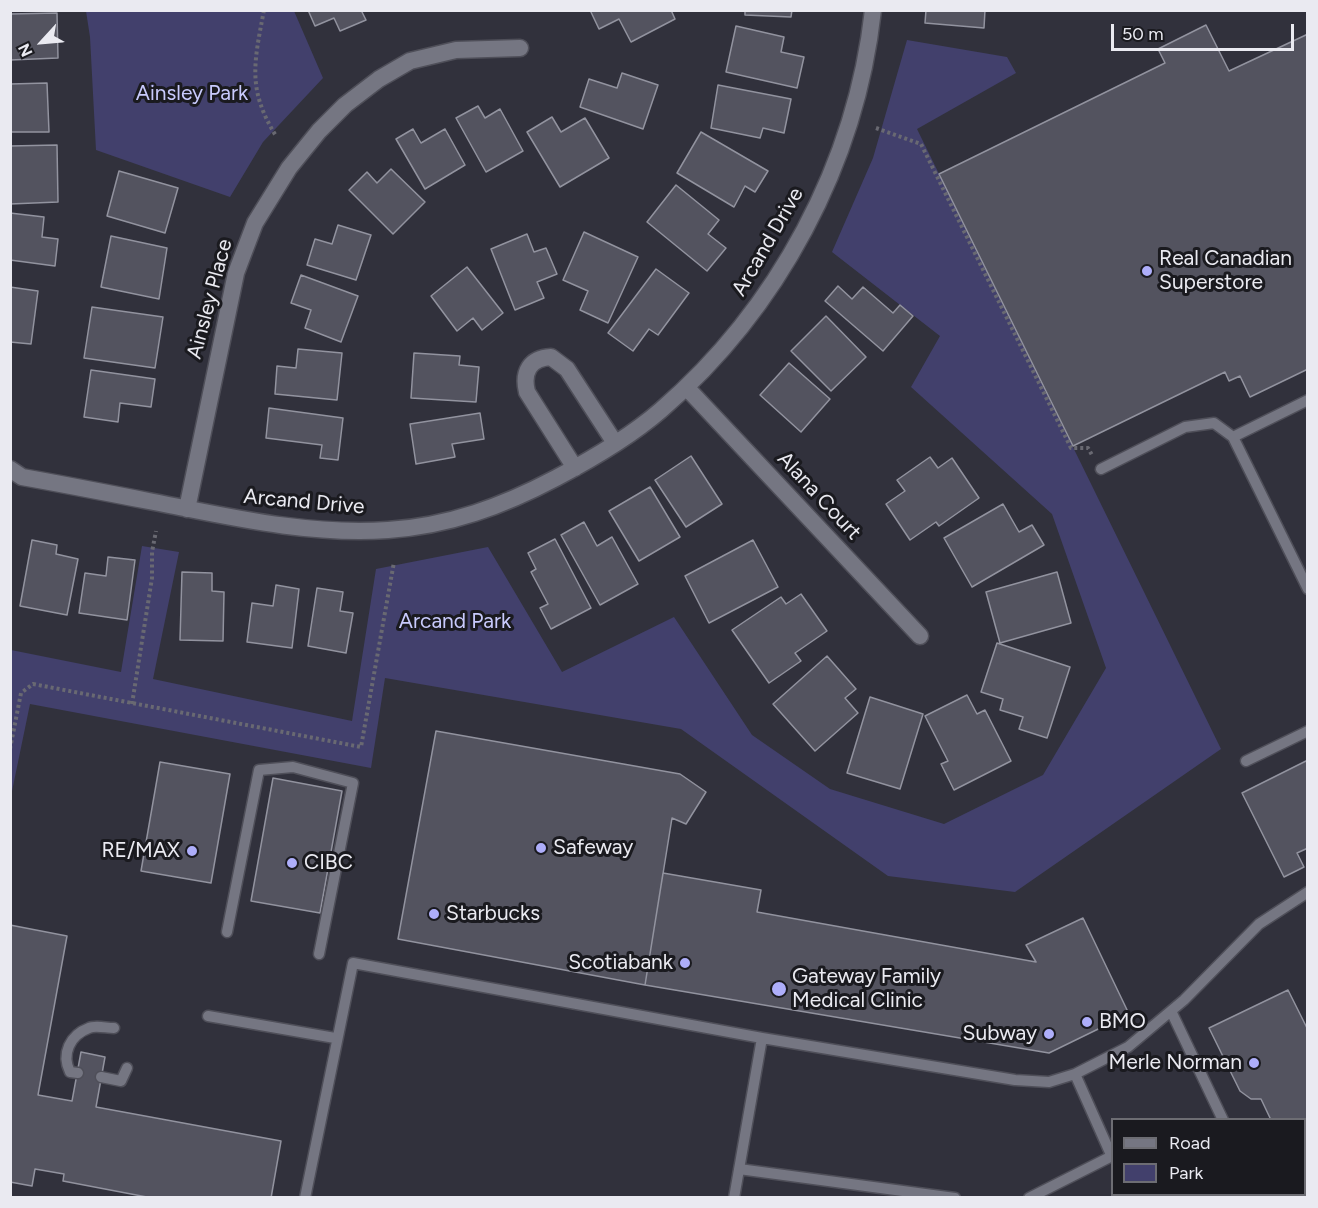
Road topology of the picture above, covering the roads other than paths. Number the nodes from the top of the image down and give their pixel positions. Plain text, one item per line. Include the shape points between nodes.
1 (873, 10) edge
2 (520, 48) dead end
3 (686, 387) junction
4 (1308, 400) edge
5 (1233, 437) junction
6 (615, 443) junction
7 (574, 468) junction
8 (1101, 469) road end
9 (14, 475) edge
10 (187, 509) junction
11 (1308, 589) edge
12 (920, 636) dead end
13 (1308, 731) edge
14 (1246, 762) dead end
15 (1308, 892) edge
16 (228, 932) dead end
17 (319, 954) dead end
18 (1171, 1011) junction
19 (208, 1016) dead end
20 (114, 1028) dead end
21 (335, 1038) junction
22 (762, 1038) junction
23 (127, 1068) dead end
24 (78, 1073) dead end
25 (1075, 1074) junction
26 (101, 1077) dead end
27 (1223, 1118) edge
28 (1111, 1155) edge
29 (1111, 1157) edge
30 (739, 1169) junction
31 (305, 1197) edge
32 (734, 1197) edge
33 (955, 1197) edge
34 (1029, 1197) edge

1 - 3 street, Arcand Drive via 865,67 852,113 813,213 758,307
2 - 10 street, Ainsley Place via 456,50 410,61 345,105 289,168 255,223 236,273
3 - 6 street, Arcand Drive
3 - 12 street, Alana Court
4 - 5 lane
5 - 8 lane via 1214,423 1185,427
5 - 11 lane
6 - 7 street, Arcand Drive
6 - 7 street via 567,369 551,357 534,361 524,380 527,392
7 - 10 street, Arcand Drive via 480,512 389,530 316,530
9 - 10 street, Arcand Drive
13 - 14 lane
15 - 18 lane via 1259,924
16 - 17 lane via 259,770 293,767 354,783
18 - 25 lane via 1128,1047
18 - 27 lane
19 - 21 lane
20 - 24 lane via 90,1027 72,1039 65,1063 70,1072
21 - 22 lane via 353,963
21 - 31 lane
22 - 25 lane via 1015,1080 1049,1082
22 - 30 lane
23 - 26 lane via 121,1081
25 - 28 lane
29 - 34 lane
30 - 32 lane
30 - 33 lane

